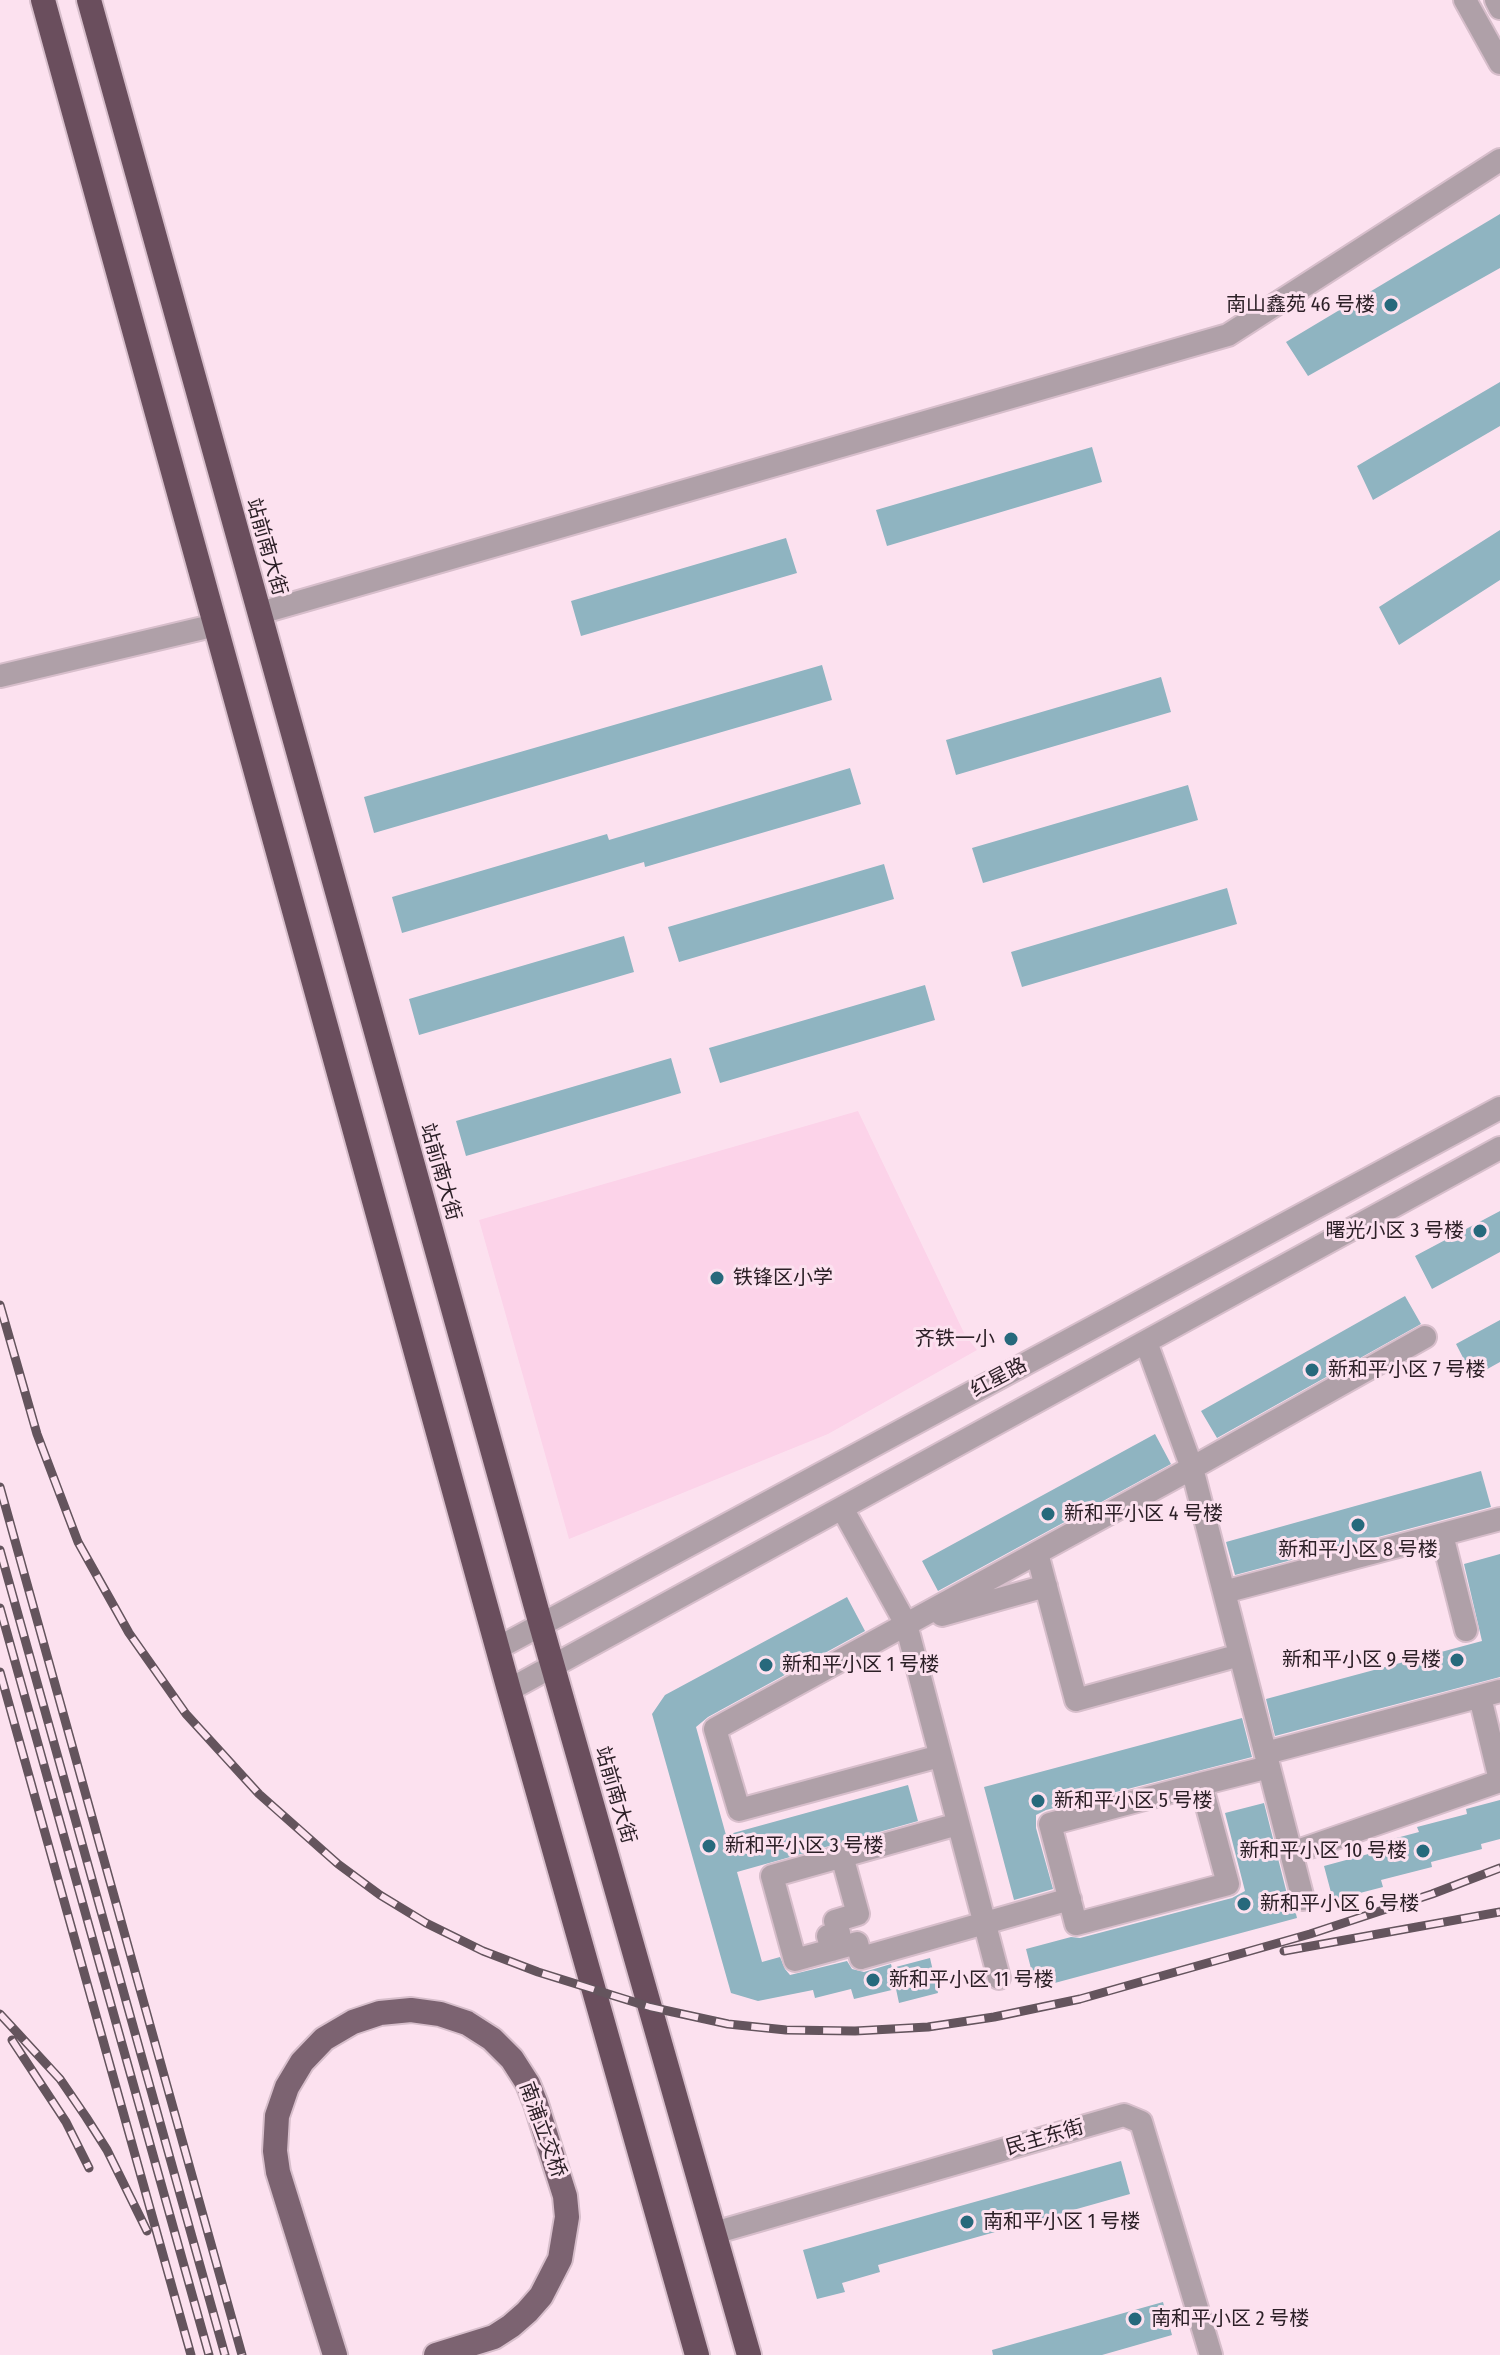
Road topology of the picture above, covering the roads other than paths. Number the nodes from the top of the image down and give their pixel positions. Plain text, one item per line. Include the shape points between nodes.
1 (43, 0) edge
2 (89, 0) edge
3 (1465, 0) edge
4 (1496, 0) edge
5 (1500, 8) edge
6 (1500, 63) edge
7 (1500, 160) edge
8 (260, 613) junction
9 (216, 625) junction
10 (0, 676) edge
11 (1500, 1108) edge
12 (1500, 1148) edge
13 (1425, 1337) dead end
14 (1146, 1342) junction
15 (1192, 1468) junction
16 (842, 1508) junction
17 (1500, 1519) edge
18 (1442, 1535) junction
19 (1037, 1553) junction
20 (1046, 1586) junction
21 (1224, 1592) junction
22 (906, 1624) junction
23 (541, 1625) junction
24 (1466, 1630) dead end
25 (498, 1648) junction
26 (1240, 1655) junction
27 (553, 1666) junction
28 (509, 1690) junction
29 (1490, 1694) edge
30 (940, 1756) junction
31 (1267, 1760) junction
32 (1500, 1781) edge
33 (1201, 1784) junction
34 (958, 1824) junction
35 (1292, 1853) junction
36 (842, 1856) junction
37 (1070, 1899) junction
38 (1303, 1899) dead end
39 (985, 1923) junction
40 (832, 1950) junction
41 (999, 1978) dead end
42 (714, 2233) junction
43 (335, 2355) edge
44 (436, 2355) edge
45 (697, 2355) edge
46 (749, 2355) edge
47 (1211, 2355) edge

1 - 9 highway
2 - 8 highway, 站前南大街
3 - 6 street
4 - 5 street
7 - 8 street via 1228,335
8 - 23 highway, 站前南大街
9 - 10 street
9 - 25 highway
11 - 23 street, 红星路
12 - 14 street, 红星路
13 - 15 street
14 - 15 street
14 - 16 street, 红星路
15 - 19 street
15 - 21 street
16 - 22 street
16 - 27 street, 红星路
17 - 18 street
18 - 21 street
18 - 24 street
19 - 20 street
19 - 22 street
20 - 22 street
20 - 26 street via 1076,1700
21 - 26 street
22 - 30 street
22 - 30 street via 715,1729 739,1810
23 - 25 street, 红星路
23 - 27 highway, 站前南大街
25 - 28 highway
26 - 31 street
27 - 28 street, 红星路
27 - 42 highway, 站前南大街
28 - 45 highway
29 - 31 street
29 - 32 street
30 - 34 street
31 - 33 street
31 - 35 street
32 - 35 street
33 - 37 street via 1050,1824
33 - 37 street via 1228,1884 1076,1924
34 - 36 street
34 - 39 street
35 - 38 street
36 - 40 street via 858,1914 835,1921 839,1933 828,1936
36 - 40 street via 772,1876 795,1960
37 - 39 street
39 - 40 street via 861,1958 857,1943
39 - 41 street
42 - 46 highway, 站前南大街
42 - 47 street, 民主东街 via 1124,2115 1141,2122
43 - 44 main road, 南浦立交桥 via 278,2172 277,2116 302,2062 324,2039 353,2022 411,2010 467,2023 512,2059 528,2084 567,2217 560,2259 541,2296 494,2337

